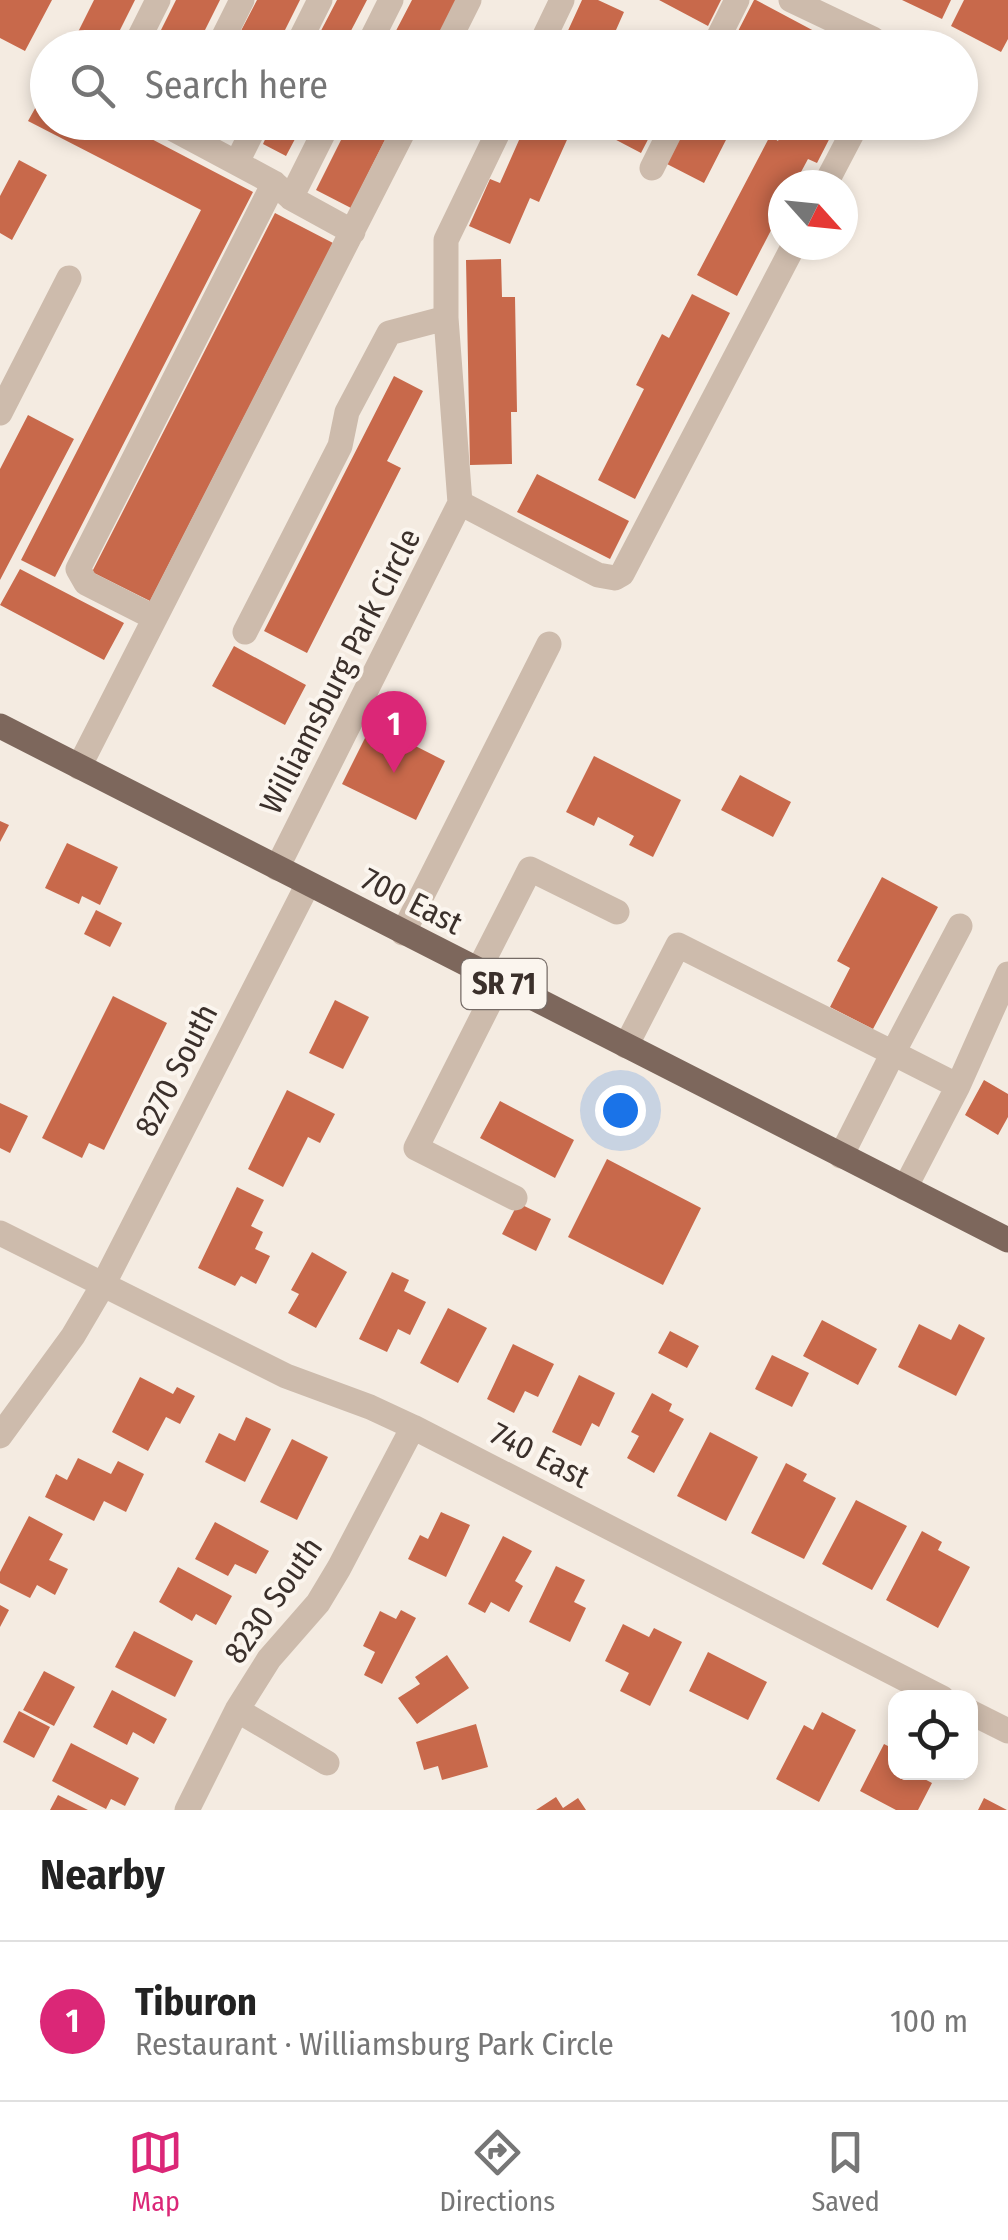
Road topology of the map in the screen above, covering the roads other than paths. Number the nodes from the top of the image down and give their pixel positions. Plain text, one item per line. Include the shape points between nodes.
1 (158, 0) edge
2 (242, 0) edge
3 (320, 0) edge
4 (391, 0) edge
5 (469, 0) edge
6 (562, 0) edge
7 (737, 0) edge
8 (791, 0) edge
9 (143, 30) edge
10 (227, 30) edge
11 (305, 30) edge
12 (376, 30) edge
13 (454, 30) edge
14 (548, 30) edge
15 (722, 30) edge
16 (852, 30) edge
17 (198, 140) edge
18 (248, 140) edge
19 (317, 140) edge
20 (399, 140) edge
21 (494, 140) edge
22 (666, 140) edge
23 (849, 140) edge
24 (237, 162) junction
25 (652, 168) dead end
26 (833, 170) edge
27 (282, 191) junction
28 (354, 232) junction
29 (786, 260) edge
30 (69, 278) dead end
31 (446, 318) junction
32 (0, 414) edge
33 (460, 504) junction
34 (155, 618) junction
35 (245, 632) dead end
36 (549, 644) dead end
37 (0, 726) edge
38 (79, 766) junction
39 (277, 868) junction
40 (308, 884) junction
41 (617, 912) dead end
42 (960, 926) dead end
43 (404, 934) junction
44 (1008, 974) edge
45 (489, 977) junction
46 (626, 1046) junction
47 (894, 1054) junction
48 (958, 1086) junction
49 (841, 1156) junction
50 (905, 1188) junction
51 (515, 1198) dead end
52 (0, 1232) edge
53 (1008, 1240) edge
54 (103, 1285) junction
55 (412, 1426) junction
56 (0, 1436) edge
57 (926, 1690) edge
58 (237, 1710) junction
59 (978, 1716) edge
60 (1008, 1732) edge
61 (326, 1763) dead end
62 (187, 1810) edge

1 - 9 street
2 - 10 street
3 - 11 street
4 - 12 street
5 - 13 street
6 - 14 street
7 - 15 street
8 - 16 street
17 - 24 street
18 - 24 street
19 - 27 street
20 - 28 street
21 - 31 street, Williamsburg Park Circle via 446,240
22 - 25 street
23 - 26 street
24 - 27 street
27 - 28 street
27 - 34 street via 78,568 86,583
28 - 34 street
29 - 33 street, Williamsburg Park Circle via 622,574 598,575
30 - 32 street
31 - 33 street, Williamsburg Park Circle
31 - 35 street via 388,333 347,412 340,446
33 - 39 street, Williamsburg Park Circle
34 - 38 street
36 - 43 street
37 - 38 main road, 700 East / SR 71
38 - 39 main road, 700 East / SR 71
39 - 40 main road, 700 East / SR 71
40 - 43 main road, 700 East / SR 71
40 - 54 street, 8270 South
41 - 45 street via 530,870
42 - 47 street
43 - 45 main road, 700 East / SR 71
44 - 48 street
45 - 46 main road, 700 East / SR 71
45 - 51 street via 416,1148
46 - 47 street via 678,945
46 - 49 main road, 700 East / SR 71
47 - 48 street
47 - 49 street
48 - 50 street
49 - 50 main road, 700 East / SR 71
50 - 53 main road, 700 East / SR 71
52 - 54 street, 740 East
54 - 55 street, 740 East via 286,1376
54 - 56 street, 8270 South
55 - 57 street, 740 East
55 - 58 street, 8230 South via 318,1603 269,1659
58 - 61 street
58 - 62 street, 8230 South
59 - 60 street

